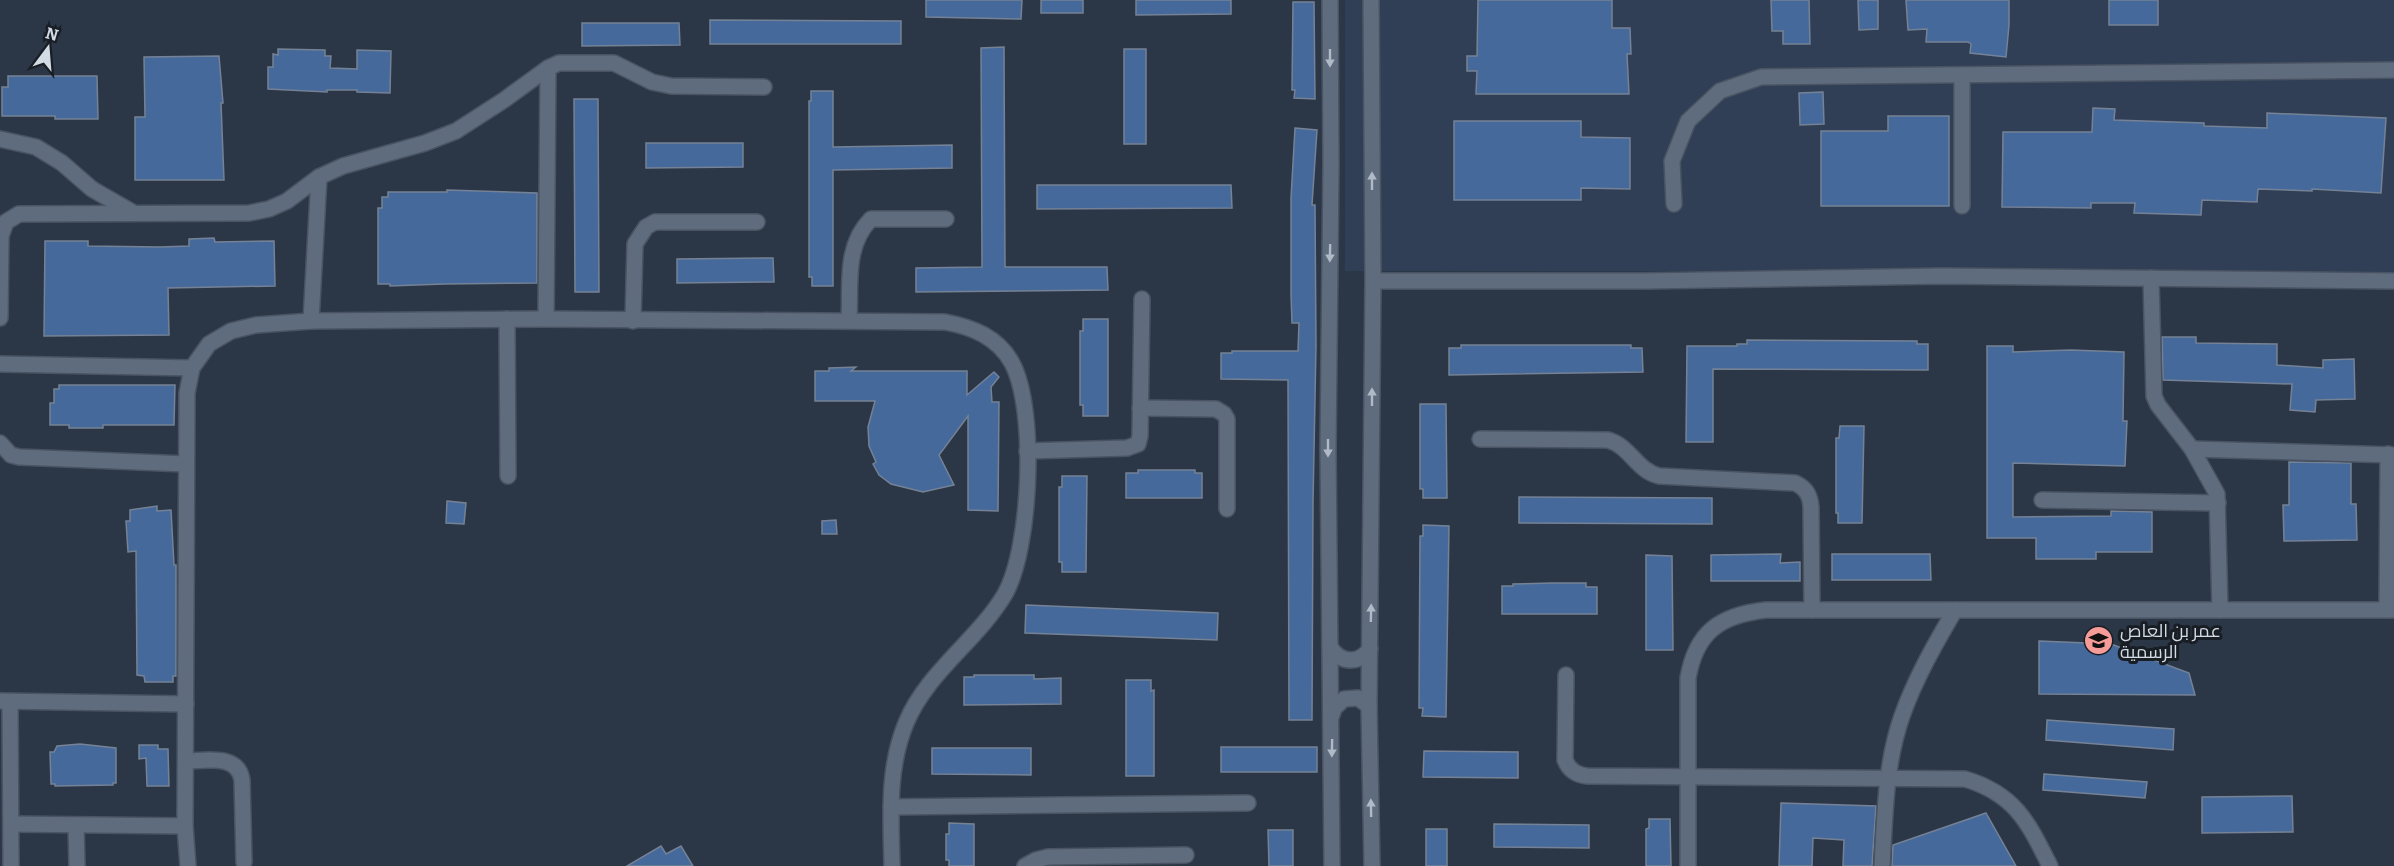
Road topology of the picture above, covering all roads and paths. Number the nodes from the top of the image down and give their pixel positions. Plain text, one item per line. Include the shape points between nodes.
1 (1329, 0) edge
2 (1371, 0) edge
3 (548, 68) junction
4 (2394, 70) edge
5 (1962, 75) junction
6 (764, 87) dead end
7 (0, 139) edge
8 (319, 177) junction
9 (1674, 204) dead end
10 (1962, 206) dead end
11 (138, 215) junction
12 (946, 219) dead end
13 (757, 222) dead end
14 (0, 275) edge
15 (2151, 278) junction
16 (1373, 281) junction
17 (2394, 281) edge
18 (1142, 299) dead end
19 (0, 318) edge
20 (507, 319) junction
21 (546, 319) junction
22 (849, 320) junction
23 (311, 321) junction
24 (633, 321) junction
25 (0, 364) edge
26 (192, 368) junction
27 (1140, 408) junction
28 (1480, 439) dead end
29 (0, 443) edge
30 (2192, 449) junction
31 (1027, 451) junction
32 (2391, 454) edge
33 (186, 464) junction
34 (508, 476) dead end
35 (2391, 497) edge
36 (2042, 500) dead end
37 (2218, 502) junction
38 (1227, 509) dead end
39 (1812, 610) junction
40 (1955, 610) junction
41 (2220, 610) junction
42 (2391, 610) edge
43 (1330, 647) junction
44 (1370, 649) junction
45 (1566, 675) dead end
46 (5, 702) edge
47 (186, 704) junction
48 (1370, 706) junction
49 (1332, 715) junction
50 (186, 761) junction
51 (1687, 776) junction
52 (1888, 777) junction
53 (1248, 803) dead end
54 (891, 807) junction
55 (11, 824) junction
56 (76, 825) junction
57 (185, 826) junction
58 (1186, 855) dead end
59 (244, 862) dead end
60 (11, 866) edge
61 (77, 866) edge
62 (188, 866) edge
63 (892, 866) edge
64 (1025, 866) edge
65 (1332, 866) edge
66 (1372, 866) edge
67 (1688, 866) edge
68 (1882, 866) edge
69 (2050, 866) edge

1 -> 43 street
16 -> 2 street
3 - 6 street via 565,62 614,63 652,82 670,86
3 - 8 street via 456,131 359,160
3 - 21 street
4 - 5 street
5 - 9 street via 1761,77 1720,91 1688,121 1672,161
5 - 10 street
7 - 11 street via 36,147 92,189
8 - 11 street via 288,201 269,209 249,213
8 - 23 street
11 - 14 street via 26,213 12,217 2,228
12 - 22 street via 870,219 852,251
13 - 24 street via 654,222 646,227 635,244
14 - 19 street
15 - 16 street
15 - 17 street
15 - 30 street via 2156,401
44 -> 16 street
18 - 27 street
20 - 21 street
20 - 23 street
20 - 34 street
21 - 24 street
22 - 24 street
22 - 31 street via 945,322 983,333 999,346 1019,380
23 - 26 street via 231,331 209,344
25 - 26 street
26 - 33 street via 187,393
27 - 31 street via 1139,440 1131,448
27 - 38 street via 1216,409 1224,414
28 - 39 street via 1608,440 1625,448 1646,471 1659,476 1795,483 1805,489 1810,500
29 - 33 street via 19,457
30 - 32 street
30 - 37 street
31 - 54 street via 1021,546 1014,573 988,620 925,690 912,711 895,758
32 - 35 street
33 - 47 street
35 - 42 street
36 - 37 street
37 - 41 street
39 - 40 street
39 - 51 street via 1745,612 1727,618 1699,643 1688,678
40 - 41 street
40 - 52 street via 1925,662 1901,718
41 - 42 street
43 - 44 street via 1340,658 1353,660
43 - 49 street
44 - 48 street
45 - 51 street via 1565,760 1575,774
46 - 47 street
46 - 55 street
47 - 50 street
48 - 49 street via 1358,698 1344,699
66 -> 48 street
49 -> 65 street
50 - 57 street
50 - 59 street via 225,760 239,769
51 - 52 street
51 - 67 street
52 - 68 street
52 - 69 street via 1965,778 1985,785 2019,810
53 - 54 street
54 - 63 street
55 - 56 street
55 - 60 street
56 - 57 street
56 - 61 street
57 - 62 street
58 - 64 street via 1048,857

